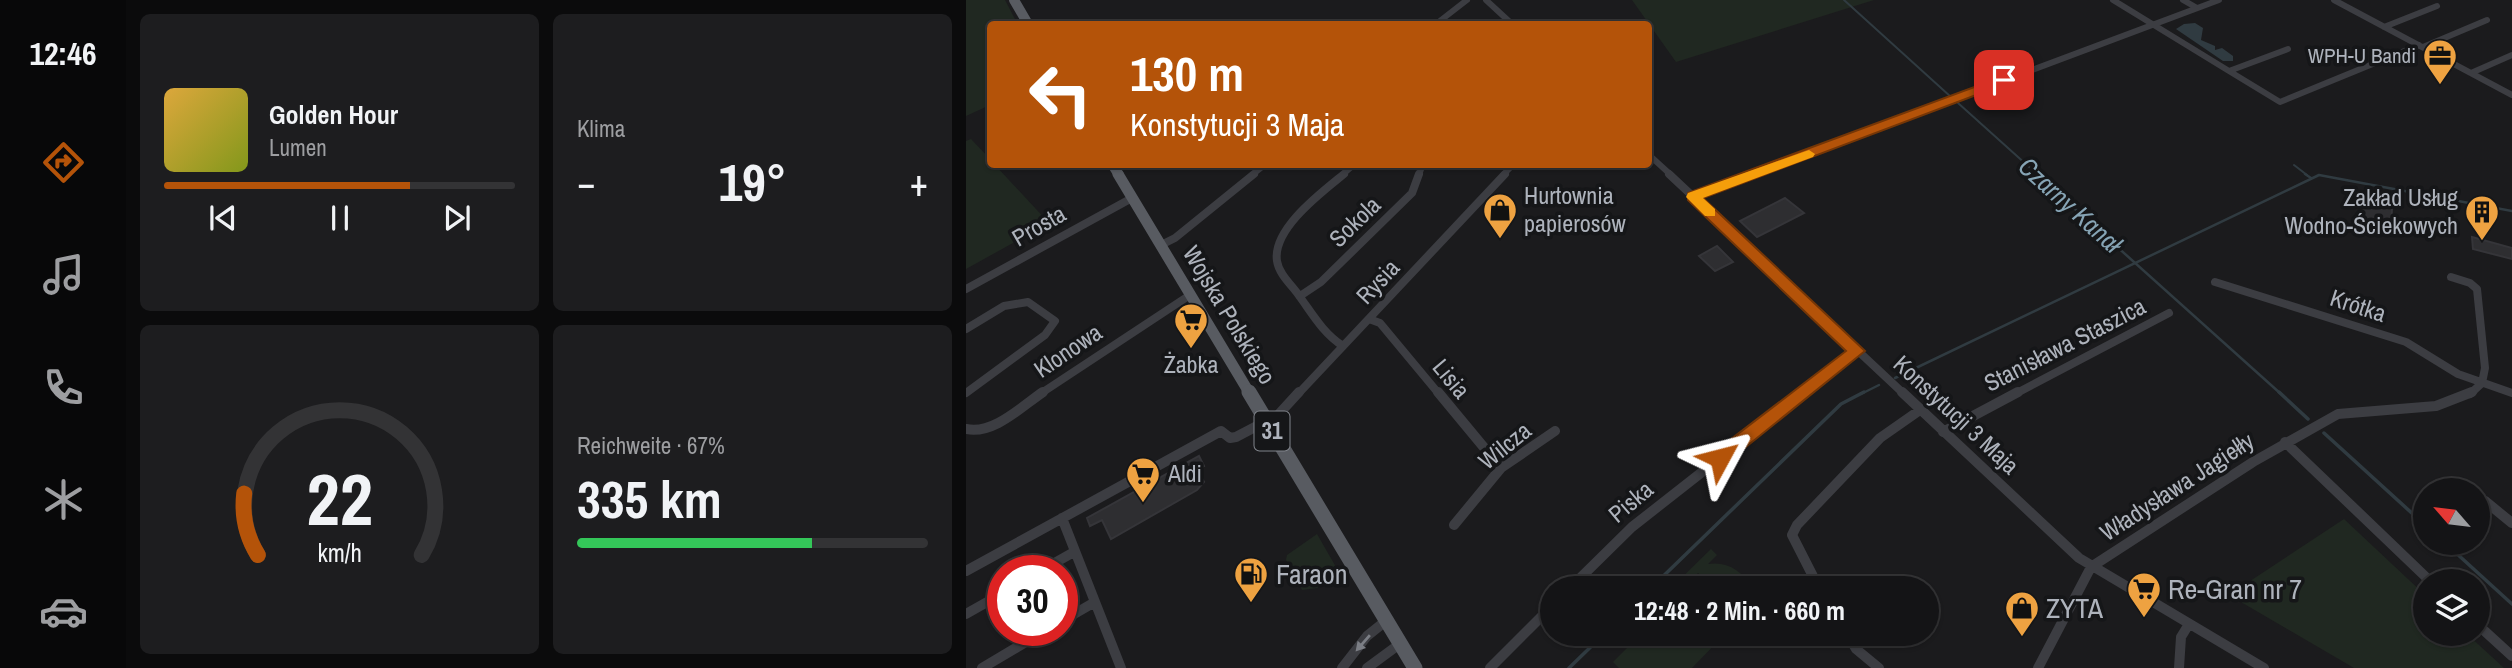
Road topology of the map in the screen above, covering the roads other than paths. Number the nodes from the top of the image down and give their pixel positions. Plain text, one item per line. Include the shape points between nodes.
1 (1014, 0) edge
2 (1467, 0) edge
3 (1486, 0) edge
4 (2113, 0) edge
5 (2183, 0) edge
6 (2219, 0) edge
7 (2334, 0) edge
8 (2437, 6) dead end
9 (2197, 8) junction
10 (2487, 20) dead end
11 (1026, 21) edge
12 (1440, 21) edge
13 (1509, 21) edge
14 (2152, 25) junction
15 (2384, 27) junction
16 (2421, 46) junction
17 (2288, 49) dead end
18 (2512, 55) edge
19 (2230, 71) junction
20 (2471, 73) junction
21 (2512, 95) edge
22 (1652, 158) edge
23 (1114, 168) edge
24 (1261, 168) edge
25 (1351, 168) edge
26 (1421, 168) edge
27 (1510, 168) edge
28 (1693, 197) junction
29 (1132, 198) junction
30 (1161, 245) junction
31 (2451, 277) dead end
32 (2215, 282) dead end
33 (966, 289) edge
34 (1191, 295) junction
35 (1300, 296) junction
36 (2169, 313) dead end
37 (1369, 319) junction
38 (966, 329) edge
39 (1343, 345) junction
40 (1857, 351) junction
41 (2482, 383) junction
42 (966, 393) edge
43 (2512, 393) edge
44 (1920, 410) junction
45 (1267, 421) junction
46 (966, 429) edge
47 (1555, 430) dead end
48 (1943, 432) junction
49 (2285, 442) junction
50 (1501, 468) junction
51 (2490, 505) edge
52 (1062, 518) junction
53 (2512, 523) edge
54 (1454, 524) dead end
55 (1074, 552) junction
56 (1069, 555) edge
57 (2091, 567) junction
58 (2417, 569) edge
59 (966, 571) edge
60 (1582, 576) edge
61 (1812, 576) edge
62 (1095, 601) junction
63 (987, 602) edge
64 (1078, 611) edge
65 (966, 614) edge
66 (1540, 618) edge
67 (1387, 620) junction
68 (2189, 624) junction
69 (2490, 636) edge
70 (1401, 643) junction
71 (1019, 646) edge
72 (1854, 646) edge
73 (2512, 656) edge
74 (982, 668) edge
75 (1121, 668) edge
76 (1342, 668) edge
77 (1367, 668) edge
78 (1415, 668) edge
79 (1490, 668) edge
80 (1879, 668) edge
81 (2038, 668) edge
82 (2179, 668) edge
83 (2264, 668) edge

1 - 11 main road
2 - 12 street
3 - 13 street
4 - 14 street
5 - 9 street
6 - 9 street
7 - 15 street
8 - 15 street
9 - 14 street
10 - 16 street
14 - 19 street
14 - 28 street
15 - 16 street
16 - 19 street via 2280,102
16 - 20 street
17 - 19 street
18 - 20 street
20 - 21 street
22 - 28 street, Konstytucji 3 Maja
23 - 29 main road, Wojska Polskiego / 31
24 - 30 street
25 - 35 street via 1290,223 1279,239 1277,263
26 - 35 street, Sokola via 1412,192 1397,208 1321,282
27 - 37 street, Rysia
28 - 40 street, Konstytucji 3 Maja
29 - 30 main road, Wojska Polskiego / 31
29 - 33 street, Prosta
30 - 34 main road, Wojska Polskiego / 31
31 - 41 street via 2477,289 2485,368
32 - 41 street, Krótka via 2406,342
34 - 45 main road, Wojska Polskiego / 31
34 - 46 street, Klonowa via 992,426 979,432
35 - 39 street via 1332,340
36 - 48 street, Stanisława Staszica
37 - 39 street, Rysia
37 - 50 street, Lisia via 1380,323
38 - 42 street, Klonowa via 1004,306 1028,302 1055,321 1045,335
39 - 45 street, Rysia via 1288,405
40 - 44 street, Konstytucji 3 Maja
40 - 60 street, Piska via 1632,527
41 - 43 street, Krótka
41 - 49 street, Władysława Jagiełły via 2469,395 2436,406 2338,414
44 - 48 street, Konstytucji 3 Maja
44 - 61 street via 1880,438 1797,525 1792,535
45 - 52 street, Rysia via 1236,437 1221,432
45 - 67 main road, Wojska Polskiego / 31
47 - 50 street, Wilcza
48 - 57 street, Konstytucji 3 Maja
49 - 57 street, Władysława Jagiełły
49 - 58 street
50 - 54 street, Wilcza
51 - 53 street
52 - 55 street
52 - 59 street, Rysia
55 - 56 street
55 - 62 street
57 - 68 street, Konstytucji 3 Maja
57 - 81 street
62 - 64 street
62 - 75 street
63 - 65 street
66 - 79 street
67 - 70 main road, Wojska Polskiego / 31
67 -> 76 street via 1367,636
68 - 82 street via 2181,637
68 - 83 street, Konstytucji 3 Maja
69 - 73 street
70 - 77 street
70 - 78 main road, Wojska Polskiego / 31
71 - 74 street
72 - 80 street

